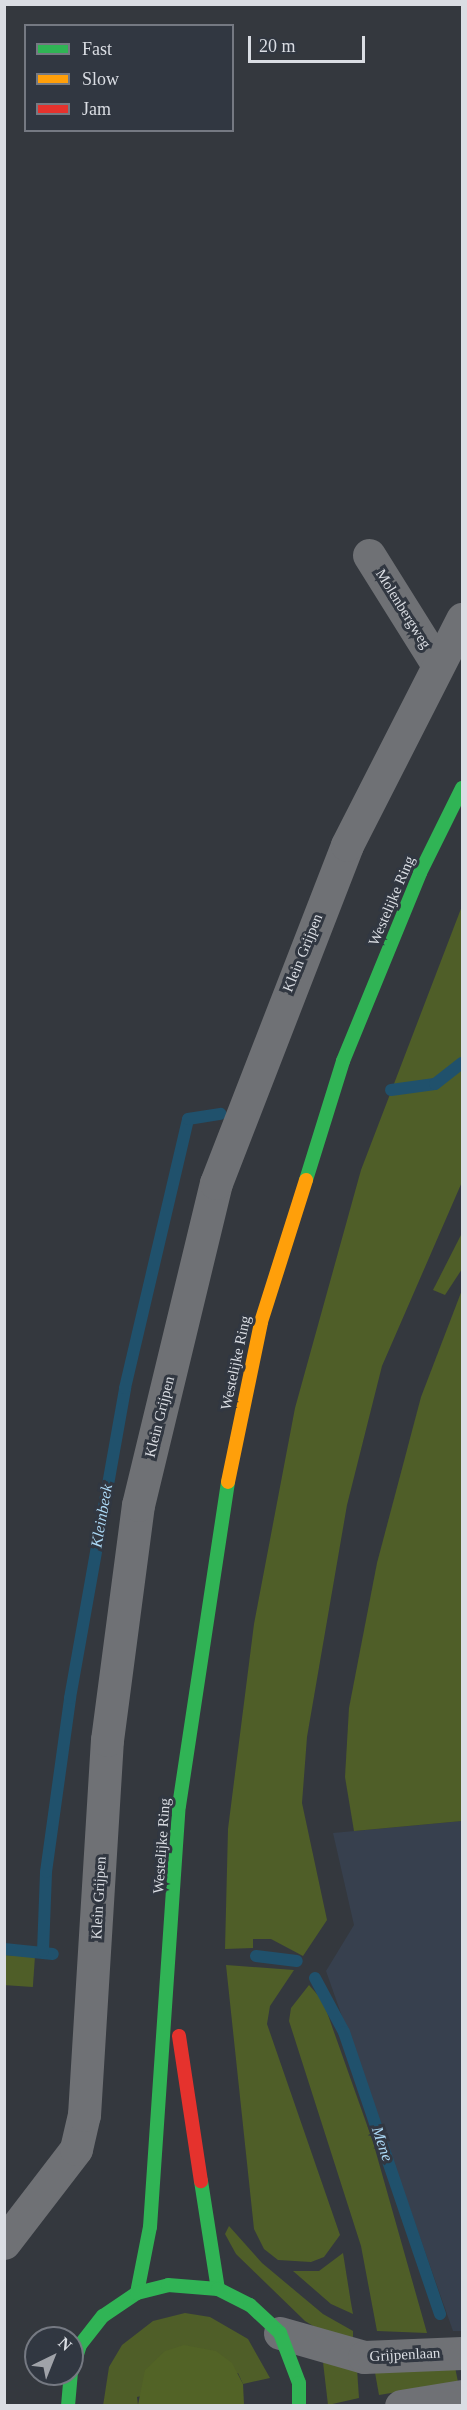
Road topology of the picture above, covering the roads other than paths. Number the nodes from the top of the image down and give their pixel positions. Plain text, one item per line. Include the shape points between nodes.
1 (369, 555) dead end
2 (462, 619) edge
3 (437, 664) junction
4 (462, 788) edge
5 (171, 1978) junction
6 (4, 2243) edge
7 (218, 2289) junction
8 (137, 2293) junction
9 (280, 2333) junction
10 (84, 2340) edge
11 (462, 2353) edge
12 (70, 2386) edge
13 (462, 2396) edge
14 (68, 2406) edge
15 (299, 2406) edge
16 (401, 2406) edge

1 - 3 street, Molenbergweg
2 - 3 street, Klein Grijpen
3 - 6 street, Klein Grijpen via 346,844 216,1183 138,1505 107,1740 84,2115 76,2149
4 - 5 main road, Westelijke Ring via 420,873 343,1061 261,1322 216,1538 179,1806
5 - 7 main road, Westelijke Ring
5 - 8 main road, Westelijke Ring via 150,2227
7 - 8 main road via 168,2285
7 - 9 main road via 250,2305
8 - 10 main road via 104,2316
9 - 11 street, Grijpenlaan via 364,2358
9 - 15 main road via 299,2383
12 - 14 main road
13 - 16 street

